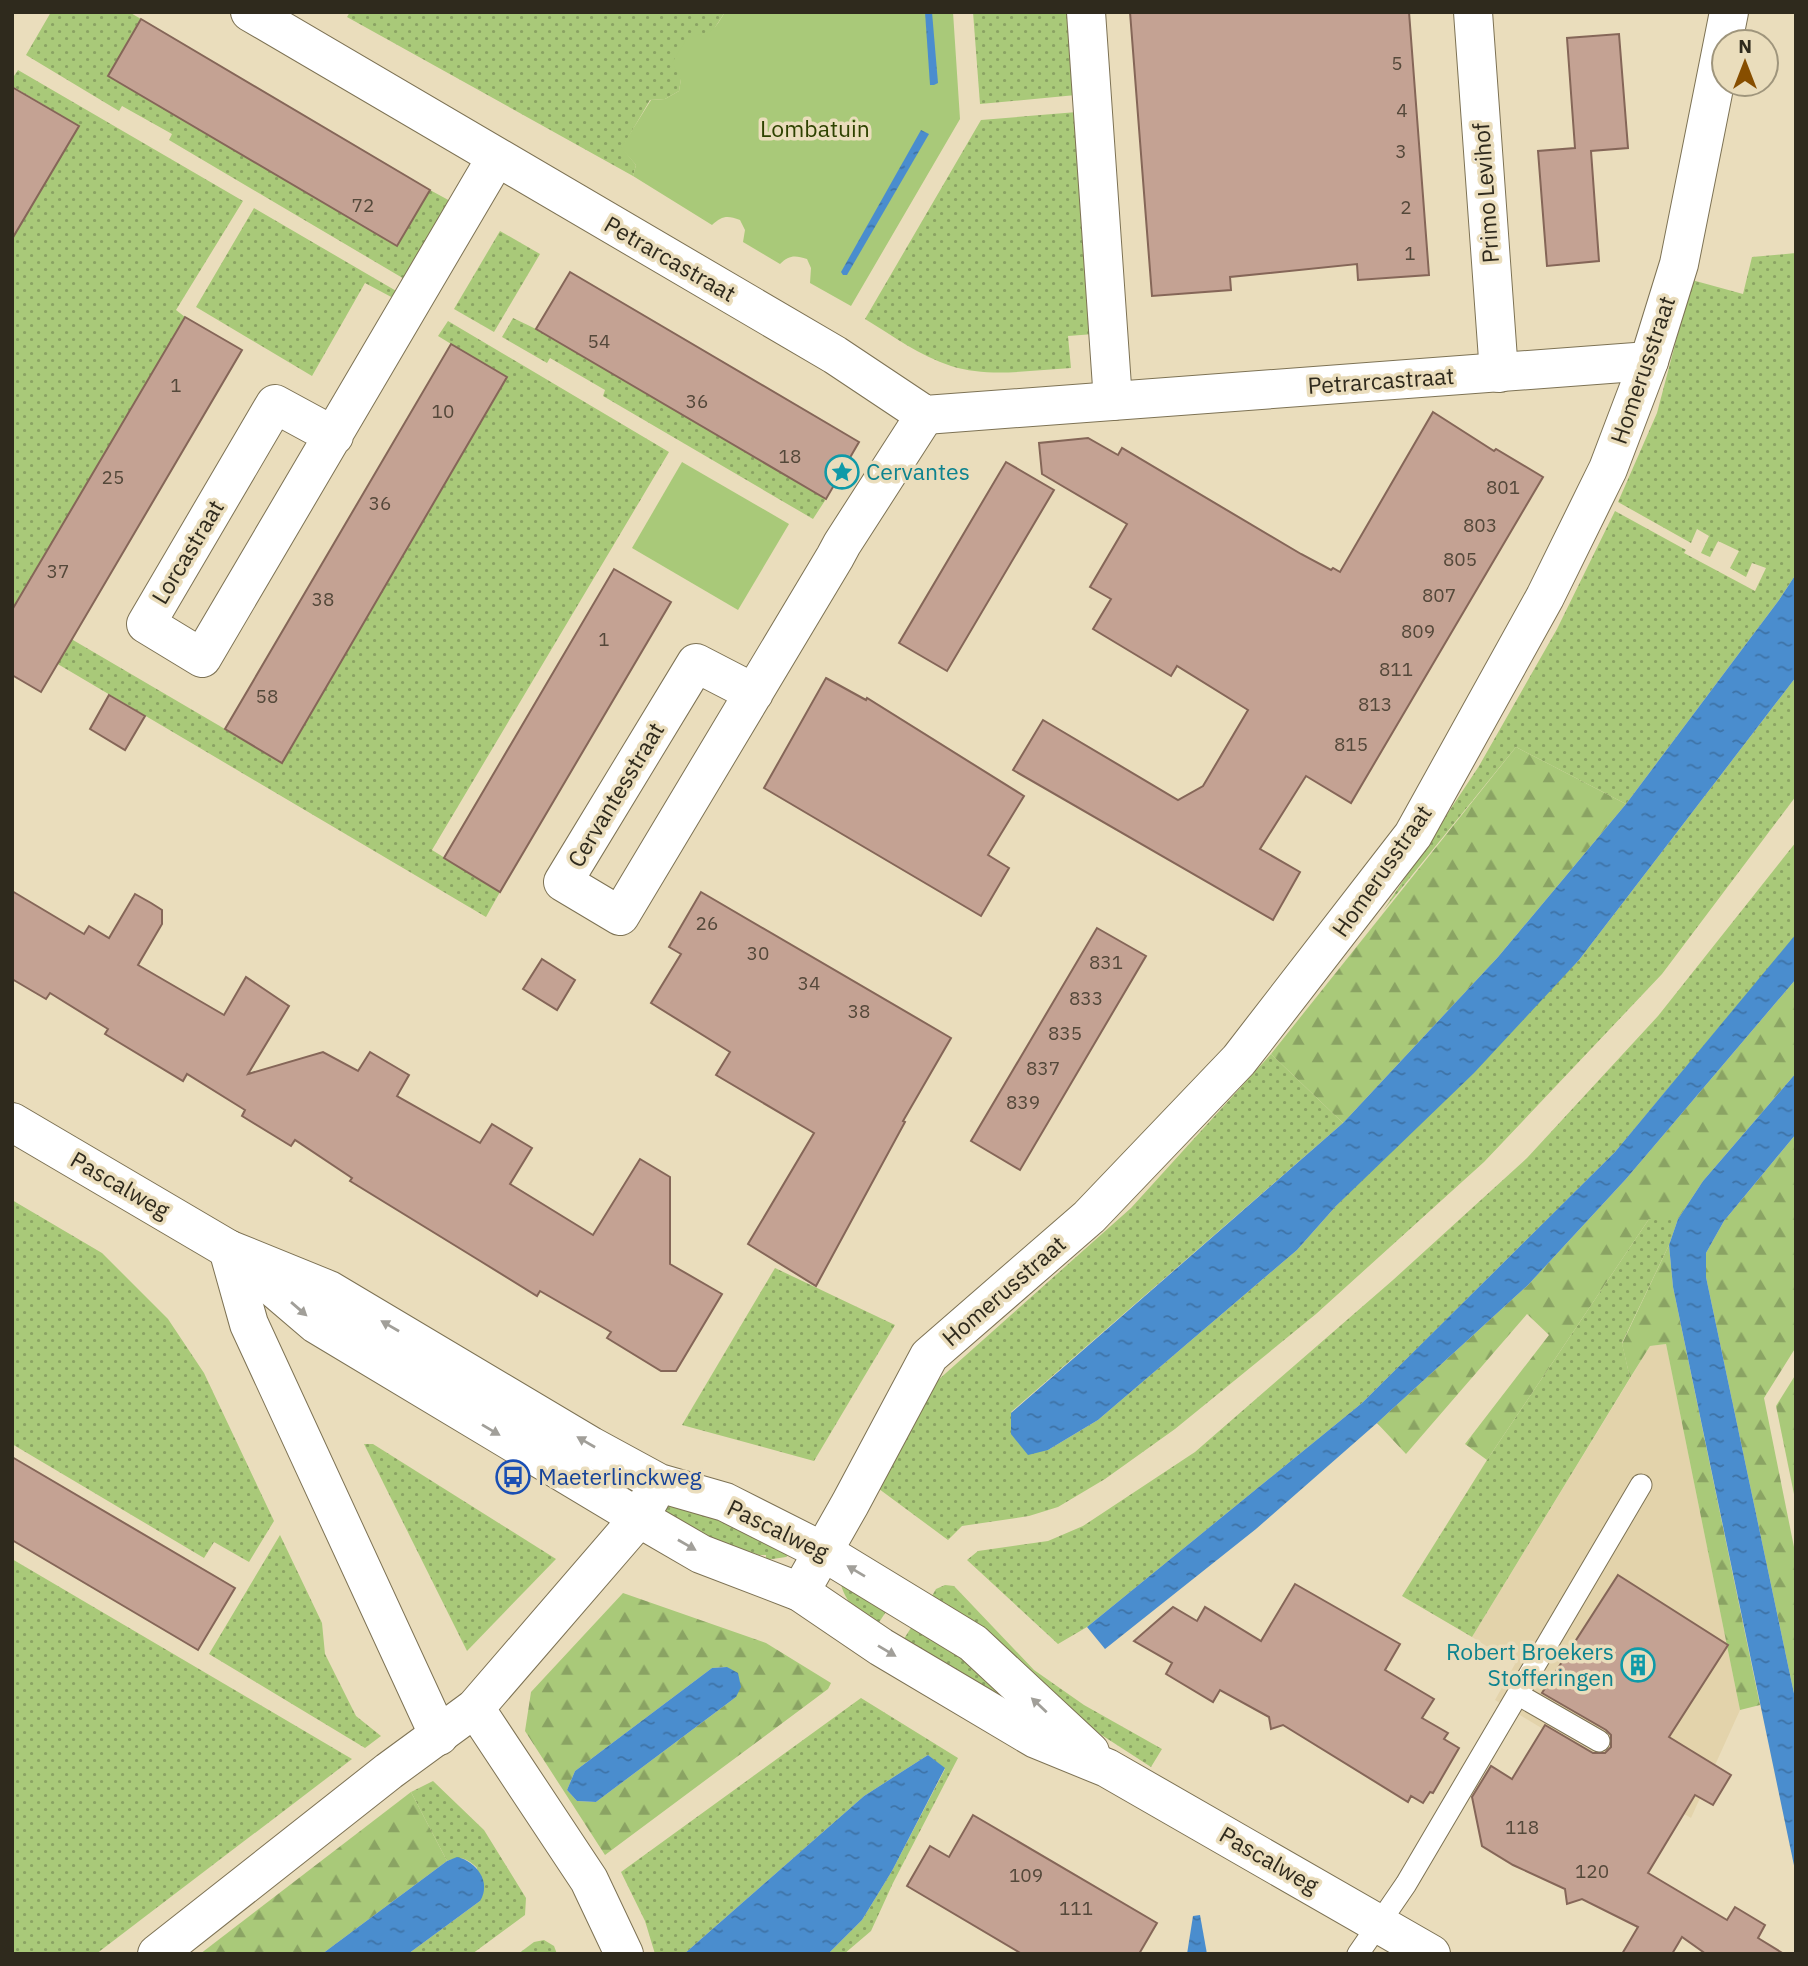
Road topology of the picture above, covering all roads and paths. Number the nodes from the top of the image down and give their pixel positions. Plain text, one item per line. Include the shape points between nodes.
1 (250, 12) edge
2 (1086, 12) edge
3 (1473, 12) edge
4 (1729, 12) edge
5 (496, 158) junction
6 (1648, 362) junction
7 (1499, 373) junction
8 (1113, 401) junction
9 (925, 415) junction
10 (334, 436) junction
11 (754, 693) junction
12 (12, 1122) edge
13 (228, 1249) junction
14 (659, 1483) junction
15 (1640, 1485) dead end
16 (639, 1518) junction
17 (822, 1551) junction
18 (800, 1592) junction
19 (1519, 1695) junction
20 (475, 1708) junction
21 (439, 1736) junction
22 (1599, 1741) dead end
23 (1107, 1768) junction
24 (1380, 1923) junction
25 (157, 1954) edge
26 (624, 1954) edge
27 (1358, 1954) edge
28 (1431, 1954) edge

1 - 5 street, Petrarcastraat
2 - 8 street
3 - 7 street, Primo Levihof
4 - 6 street, Homerusstraat via 1679,264
5 - 9 street, Petrarcastraat via 835,355
5 - 10 street, Lorcastraat
6 - 7 street, Petrarcastraat
6 - 17 street, Homerusstraat via 1608,469 1551,586 1413,835 1239,1060 1089,1217 929,1356
7 - 8 street, Petrarcastraat
8 - 9 street, Petrarcastraat
9 - 11 street, Cervantesstraat
10 - 10 street, Lorcastraat via 275,404 146,624 202,658
11 - 11 street, Cervantesstraat via 696,663 563,882 621,916
12 - 13 street, Pascalweg
14 -> 13 street, Pascalweg via 329,1290
13 -> 16 street, Pascalweg via 316,1324
13 - 21 street via 249,1324
14 - 16 street
14 - 17 street, Pascalweg via 725,1502
15 - 19 lane
16 -> 18 street, Pascalweg via 701,1554
16 - 20 street
17 - 18 street, Homerusstraat
23 -> 17 street, Pascalweg via 972,1643
18 -> 23 street, Pascalweg via 881,1647 1036,1740
19 - 22 lane
19 - 24 lane
20 - 21 street
20 - 26 street via 590,1881
21 - 25 street
23 - 24 street, Pascalweg
24 - 27 lane
24 - 28 street, Pascalweg

